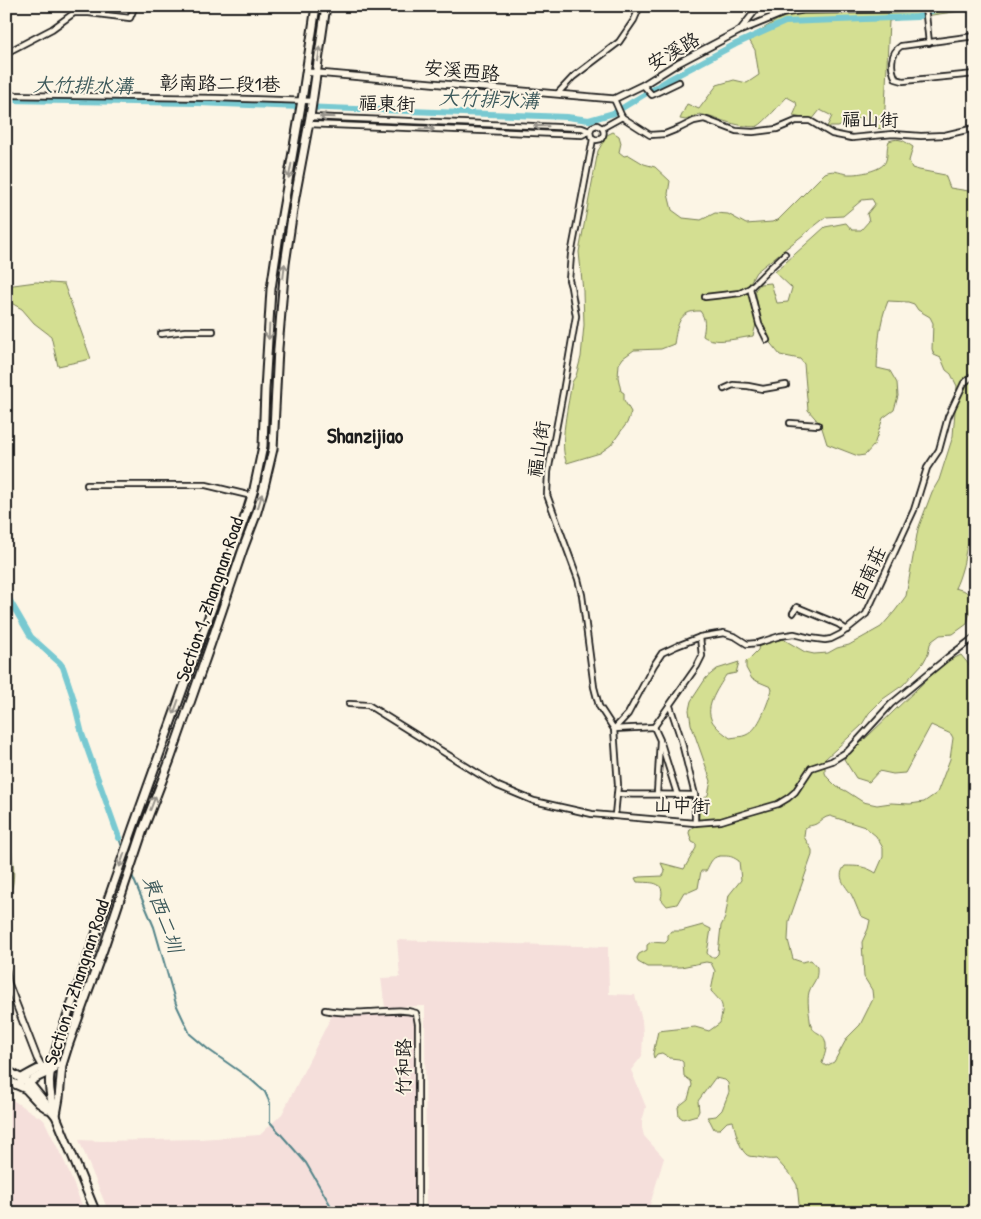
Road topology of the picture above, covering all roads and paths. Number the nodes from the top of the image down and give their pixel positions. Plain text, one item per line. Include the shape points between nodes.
1 (135, 6) edge
2 (316, 6) edge
3 (326, 6) edge
4 (640, 6) edge
5 (759, 6) edge
6 (924, 7) edge
7 (739, 31) junction
8 (975, 36) edge
9 (930, 42) junction
10 (6, 53) edge
11 (306, 72) junction
12 (317, 73) junction
13 (975, 75) edge
14 (679, 82) dead end
15 (644, 86) junction
16 (558, 93) junction
17 (6, 95) edge
18 (614, 99) junction
19 (302, 100) junction
20 (312, 101) junction
21 (300, 114) junction
22 (622, 117) junction
23 (342, 118) junction
24 (364, 119) junction
25 (309, 120) junction
26 (403, 120) junction
27 (451, 122) junction
28 (299, 123) junction
29 (341, 125) junction
30 (364, 126) junction
31 (403, 128) junction
32 (602, 128) junction
33 (975, 128) edge
34 (451, 130) junction
35 (590, 131) junction
36 (593, 139) junction
37 (785, 254) dead end
38 (750, 288) junction
39 (705, 297) dead end
40 (213, 331) dead end
41 (161, 334) dead end
42 (767, 340) dead end
43 (975, 374) edge
44 (786, 385) dead end
45 (724, 389) dead end
46 (790, 423) dead end
47 (818, 425) dead end
48 (87, 485) dead end
49 (252, 496) junction
50 (793, 614) dead end
51 (846, 630) junction
52 (700, 637) junction
53 (975, 637) edge
54 (349, 704) dead end
55 (670, 706) junction
56 (654, 727) junction
57 (614, 729) junction
58 (660, 740) junction
59 (617, 794) junction
60 (657, 794) junction
61 (677, 794) junction
62 (695, 795) junction
63 (615, 816) junction
64 (695, 823) junction
65 (6, 970) edge
66 (325, 1010) dead end
67 (62, 1065) junction
68 (47, 1069) junction
69 (6, 1070) edge
70 (6, 1080) edge
71 (20, 1082) junction
72 (28, 1086) junction
73 (56, 1116) junction
74 (96, 1213) edge
75 (418, 1213) edge

1 - 10 street via 130,18 74,13
2 - 11 main road, Section 1, Zhangnan Road
12 -> 3 main road, Section 1, Zhangnan Road
4 - 16 street via 619,42
5 - 7 street
6 - 7 street, 安溪路 via 790,12
6 - 9 street
7 - 15 street, 安溪路 via 678,63
8 - 9 street
9 - 13 street via 901,46 895,50 892,72 896,79
11 - 12 street, 安溪西路
11 - 19 main road, Section 1, Zhangnan Road
12 - 16 street, 安溪西路
12 - 20 main road, Section 1, Zhangnan Road
14 - 15 street via 652,95
15 - 18 street, 安溪路
16 - 18 street, 安溪西路
17 - 19 street, 彰南路二段1巷
18 - 22 street
19 - 20 street, 彰南路二段1巷
19 - 21 main road, Section 1, Zhangnan Road
20 - 25 main road, Section 1, Zhangnan Road
21 - 25 main road
21 - 28 main road, Section 1, Zhangnan Road
22 - 32 street, 福山街
22 - 33 street, 福山街 via 650,135 665,134 704,119 736,131 752,132 777,129 796,121 810,121 832,134 852,138 893,134 945,135
23 - 24 street, 福東街
23 -> 25 street, 福東街
23 - 29 street
24 - 26 street, 福東街
24 - 30 street
25 - 28 main road, 福東街
25 - 29 street, 福東街
67 -> 25 main road, Section 1, Zhangnan Road via 263,491 273,449 285,264
26 - 27 street, 福東街
26 - 31 street
27 - 34 street
35 -> 27 street, 福東街
28 -> 49 main road, Section 1, Zhangnan Road via 271,289 263,446
29 - 30 street, 福東街
30 - 31 street, 福東街
31 -> 34 street, 福東街
32 - 35 street, 福山街 via 595,125
32 - 36 street, 福山街 via 603,137
34 - 35 street, 福東街 via 582,135
35 - 36 street
36 - 57 street, 福山街 via 571,255 569,280 576,316 548,472 547,495 580,587 599,706
37 - 38 street
38 - 39 street via 740,293
38 - 42 street via 759,324
40 - 41 street
43 - 51 street, 西南莊 via 964,383 948,417 939,450 927,468 914,510 866,614
44 - 45 street via 763,389 733,385
46 - 47 street
48 - 49 street via 206,485
49 -> 68 main road, Section 1, Zhangnan Road
50 - 51 street via 797,607
51 - 52 street, 西南莊 via 825,640 794,634 747,644 724,633
52 - 55 street via 702,656
52 - 57 street, 西南莊 via 662,653 628,714
53 - 64 street, 山中街 via 891,704 848,751 811,768 788,798 747,813
54 - 63 street, 山中街 via 368,705 498,786 534,801
55 - 56 street
55 - 62 street
56 - 57 street
56 - 58 street
57 - 59 street, 福山街
58 - 60 street
58 - 61 street
59 - 60 street
59 - 63 street, 福山街
60 - 61 street
61 - 62 street
62 - 64 street
63 - 64 street, 山中街
65 - 68 street via 37,1058
66 - 75 street, 竹和路 via 366,1013 407,1010 416,1014
67 - 68 main road
67 - 73 main road, Section 1, Zhangnan Road
68 - 71 main road
68 - 72 main road
68 - 73 main road, Section 1, Zhangnan Road via 50,1100
69 - 71 main road
70 - 71 main road
71 - 72 main road
72 - 73 main road
73 - 74 main road

